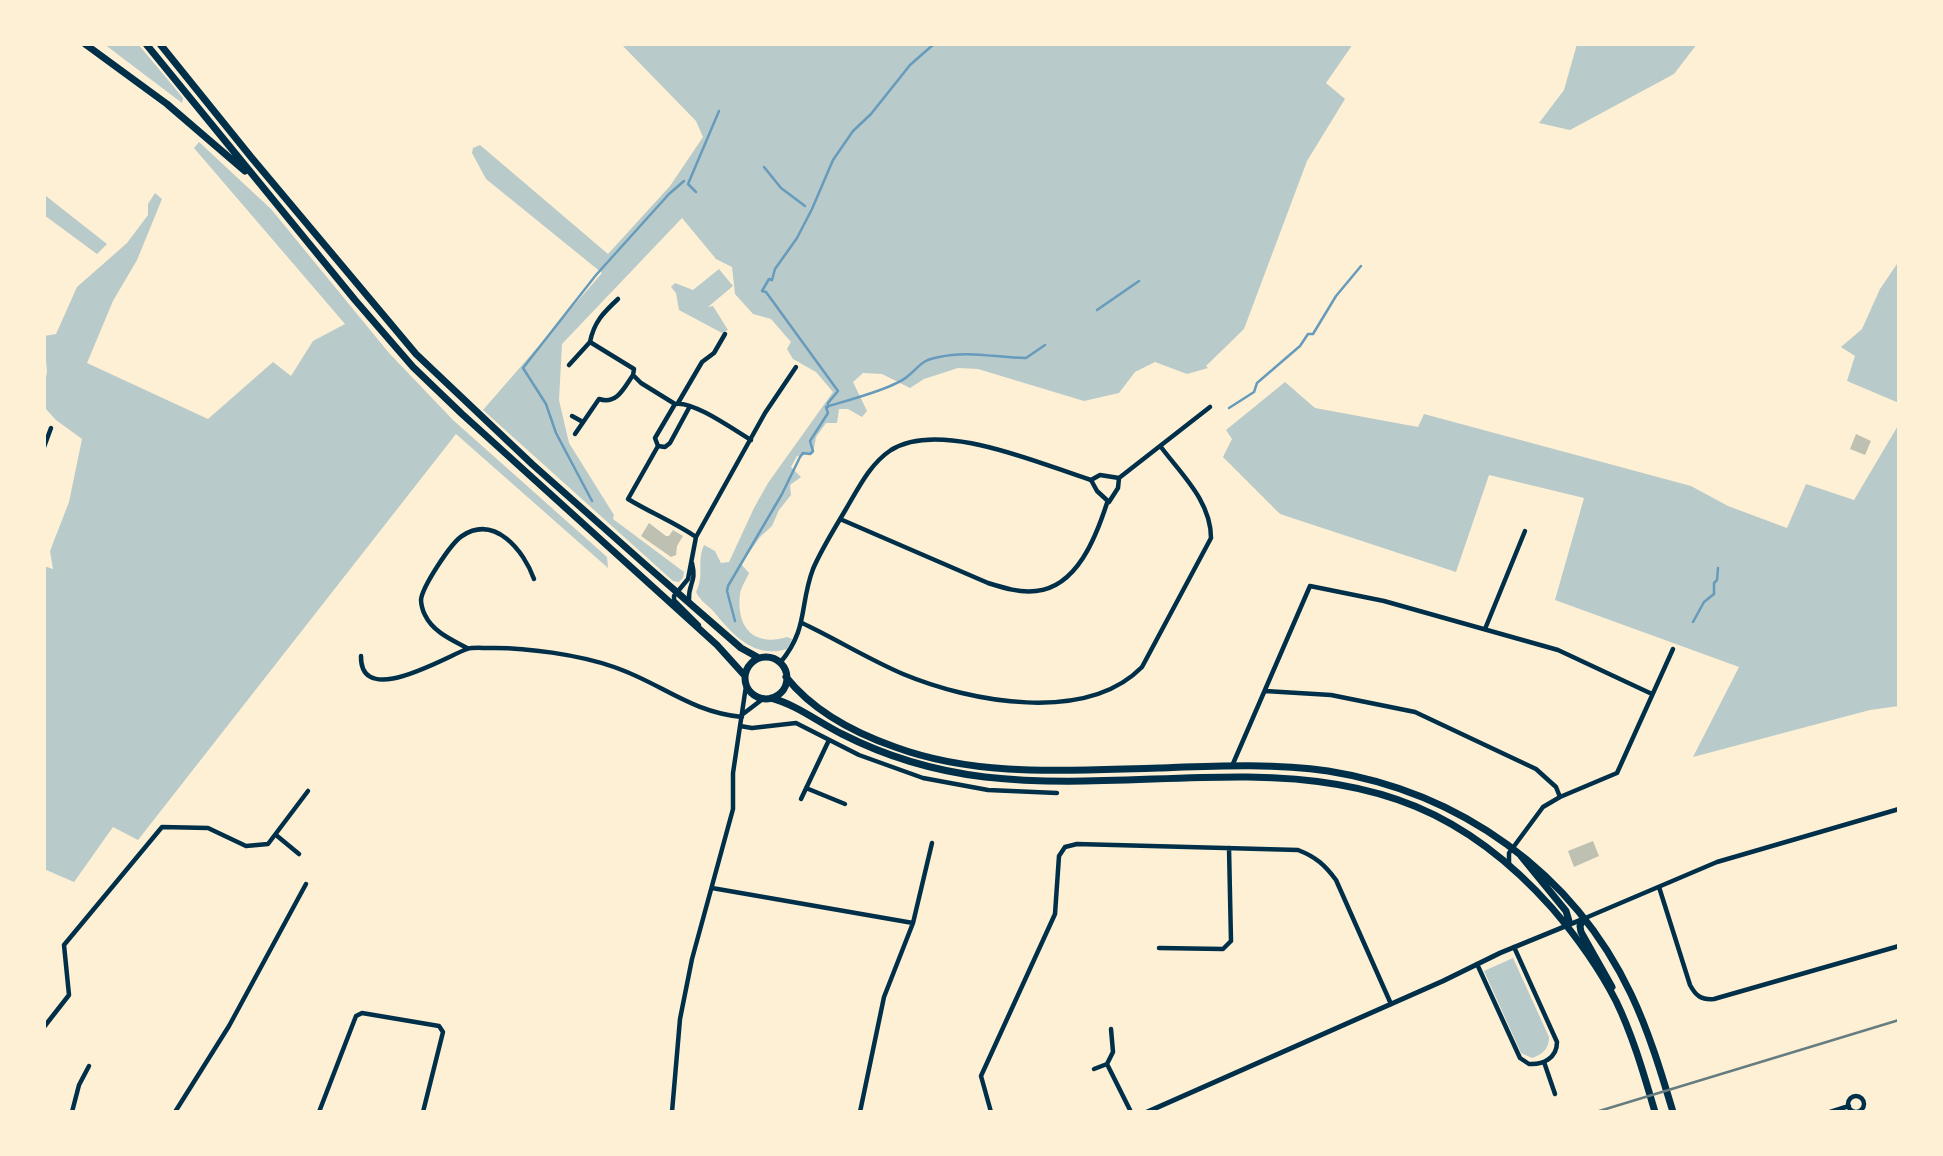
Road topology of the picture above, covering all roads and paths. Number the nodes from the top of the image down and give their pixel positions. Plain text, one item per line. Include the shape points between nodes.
1 (85, 44) edge
2 (146, 44) edge
3 (160, 44) edge
4 (263, 188) junction
5 (618, 299) dead end
6 (725, 334) dead end
7 (590, 342) junction
8 (569, 365) dead end
9 (796, 368) dead end
10 (633, 375) junction
11 (676, 404) junction
12 (691, 406) junction
13 (1210, 407) dead end
14 (572, 416) dead end
15 (583, 422) junction
16 (51, 428) dead end
17 (575, 435) dead end
18 (751, 440) junction
19 (658, 446) junction
20 (1161, 446) junction
21 (44, 447) edge
22 (1119, 478) junction
23 (1091, 480) junction
24 (1107, 503) junction
25 (841, 519) junction
26 (1525, 531) dead end
27 (696, 537) junction
28 (691, 559) junction
29 (534, 579) dead end
30 (678, 591) junction
31 (689, 600) junction
32 (802, 623) junction
33 (1485, 629) junction
34 (707, 636) junction
35 (468, 649) junction
36 (1673, 649) dead end
37 (361, 656) dead end
38 (759, 658) junction
39 (780, 663) junction
40 (745, 676) junction
41 (786, 677) junction
42 (746, 686) junction
43 (1265, 691) junction
44 (1651, 694) junction
45 (767, 698) junction
46 (743, 716) junction
47 (740, 726) junction
48 (829, 740) junction
49 (1232, 766) junction
50 (806, 788) junction
51 (308, 792) dead end
52 (1057, 793) dead end
53 (1560, 797) junction
54 (801, 799) dead end
55 (845, 804) dead end
56 (1899, 809) edge
57 (276, 835) junction
58 (932, 842) dead end
59 (1230, 848) junction
60 (1515, 848) junction
61 (299, 854) dead end
62 (1509, 864) junction
63 (306, 884) dead end
64 (1659, 887) junction
65 (712, 888) junction
66 (1583, 919) junction
67 (913, 923) junction
68 (1567, 926) junction
69 (1514, 947) junction
70 (1899, 947) edge
71 (1159, 948) dead end
72 (1477, 964) junction
73 (1616, 1001) junction
74 (1391, 1004) junction
75 (44, 1027) edge
76 (1111, 1029) dead end
77 (1544, 1062) junction
78 (1107, 1064) junction
79 (89, 1066) dead end
80 (1094, 1069) dead end
81 (1555, 1094) dead end
82 (1849, 1106) dead end
83 (72, 1112) edge
84 (175, 1112) edge
85 (319, 1112) edge
86 (423, 1112) edge
87 (672, 1112) edge
88 (860, 1112) edge
89 (991, 1112) edge
90 (1131, 1112) edge
91 (1147, 1112) edge
92 (1656, 1112) edge
93 (1673, 1112) edge
94 (1830, 1112) edge

1 - 4 highway via 167,104
2 - 4 highway
3 - 30 highway via 416,355
4 - 34 highway via 413,367
5 - 7 street via 599,316
6 - 11 street
7 - 8 street
7 - 10 street via 634,369
9 - 18 street
10 - 11 street
10 - 15 street via 618,396 599,399
11 - 12 street
11 - 19 street via 655,438
12 - 18 street
12 - 19 street via 670,443
13 - 20 street
14 - 15 street
15 - 17 street
16 - 21 street
18 - 27 street
19 - 27 street via 628,499
20 - 22 street
20 - 32 street via 1205,506 1211,538 1142,667 1115,688 1089,697 1047,702 946,689 904,674
22 - 23 street via 1100,475
22 - 24 street
23 - 24 street
23 - 25 street via 958,439 924,439 891,450 872,468
24 - 25 street via 1101,522 1067,579 1036,591 988,583
25 - 32 street via 812,572
26 - 33 street
27 - 28 street
28 - 30 street via 688,579
28 - 31 street via 695,576
29 - 35 street via 528,562 505,536 475,531 452,545 421,600 424,615 435,628
30 - 31 highway
30 - 34 street via 674,600
31 - 38 highway via 741,648
32 - 39 street
33 - 43 street via 1310,586
33 - 44 street via 1558,650
34 - 40 highway
35 - 37 street via 387,680 365,673
35 - 46 street via 559,654 614,667 706,711
36 - 44 street
38 - 39 highway
38 - 40 highway
39 - 41 highway
40 - 42 highway
41 - 45 highway via 781,691
41 - 49 highway via 797,691 840,722 878,741 943,762 1020,769
42 - 45 highway
42 - 46 street
43 - 49 street
43 - 53 street via 1331,695 1415,712 1536,769
44 - 53 street via 1617,773
45 - 46 street
45 - 62 highway via 890,755 985,777 1250,777 1359,787 1428,810
46 - 47 street
47 - 48 street via 796,723
47 - 65 street via 733,809
48 - 50 street
48 - 52 street via 923,778 988,789
49 - 60 highway via 1285,766 1374,781 1441,806
50 - 54 street
50 - 55 street
51 - 57 street
53 - 60 street via 1543,807
56 - 64 street via 1729,859
57 - 61 street
57 - 75 street via 268,844 246,846 208,828 162,827 64,945 69,995
58 - 67 street
59 - 71 street via 1231,941 1223,948
59 - 74 street via 1298,850 1326,866
59 - 89 street via 1065,847 1059,856 1055,914 981,1076
60 - 62 street
60 - 66 highway via 1545,874
60 - 68 highway via 1566,911
62 - 68 highway
63 - 84 street via 229,1026
64 - 66 street
64 - 70 street via 1690,985 1704,1000
65 - 67 street
65 - 87 street via 680,1019
66 - 68 street
66 - 73 highway via 1581,932
66 - 93 highway via 1631,993
67 - 88 street via 884,997
68 - 69 street
68 - 73 highway
69 - 72 street
69 - 77 street via 1557,1042 1556,1051
72 - 74 street
72 - 77 street via 1520,1058 1529,1064
73 - 92 highway
74 - 91 street
76 - 78 street via 1113,1052
77 - 81 street
78 - 80 street
78 - 90 street
79 - 83 street
82 - 94 street
85 - 86 street via 356,1016 362,1013 439,1026 443,1032

